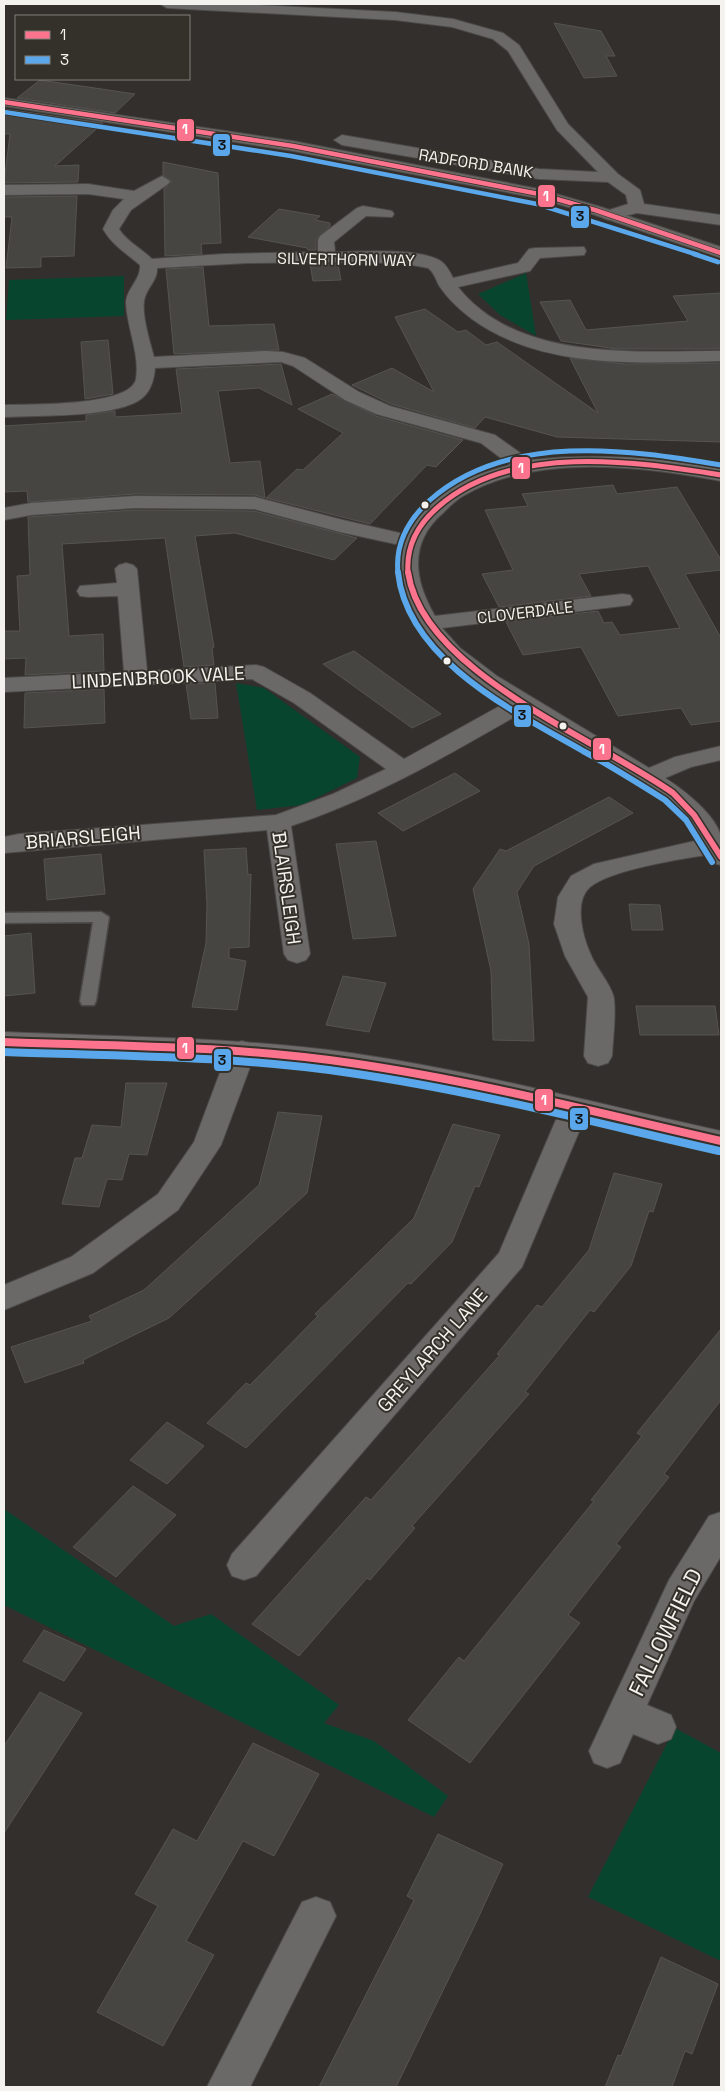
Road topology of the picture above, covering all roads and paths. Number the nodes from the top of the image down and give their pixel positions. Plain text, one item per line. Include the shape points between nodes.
1 (167, 4) edge
2 (4, 102) edge
3 (342, 140) dead end
4 (612, 177) junction
5 (162, 181) dead end
6 (4, 190) edge
7 (139, 197) junction
8 (637, 208) junction
9 (386, 214) dead end
10 (609, 215) junction
11 (721, 220) edge
12 (578, 251) dead end
13 (721, 253) edge
14 (327, 256) junction
15 (148, 264) junction
16 (447, 284) junction
17 (721, 356) edge
18 (146, 363) junction
19 (4, 411) edge
20 (526, 467) junction
21 (721, 476) edge
22 (4, 514) edge
23 (410, 541) junction
24 (88, 591) dead end
25 (622, 600) dead end
26 (428, 623) junction
27 (136, 678) junction
28 (4, 685) edge
29 (523, 702) junction
30 (721, 753) edge
31 (402, 768) junction
32 (647, 777) junction
33 (278, 822) junction
34 (4, 845) edge
35 (719, 851) edge
36 (4, 918) edge
37 (297, 954) dead end
38 (88, 1001) dead end
39 (4, 1042) edge
40 (242, 1051) junction
41 (598, 1056) dead end
42 (575, 1108) junction
43 (721, 1141) edge
44 (4, 1298) edge
45 (721, 1526) edge
46 (244, 1566) dead end
47 (625, 1713) junction
48 (658, 1727) dead end
49 (607, 1751) dead end
50 (316, 1916) dead end
51 (228, 2087) edge

1 - 4 street via 395,16 453,23 498,36 514,48 562,127
2 - 10 highway, RADFORD BANK via 293,146 539,194
3 - 4 street, RADFORD BANK via 538,174
4 - 8 street via 634,193
5 - 7 street
6 - 7 street via 88,189
7 - 15 street via 114,217 111,229 118,241 134,250
8 - 10 street
8 - 11 street
9 - 14 street via 363,211 326,240
10 - 13 highway, RADFORD BANK
12 - 16 street via 534,254 524,268
14 - 15 street, SILVERTHORN WAY via 201,259
14 - 16 street, SILVERTHORN WAY via 424,261 442,271
15 - 18 street via 149,274 135,299
16 - 17 street, SILVERTHORN WAY via 465,305 492,324 526,340 611,354
18 - 19 street via 144,382 133,396 109,405
18 - 20 street via 283,357 299,362 352,396 382,410 488,439
20 - 21 street via 628,463 671,466
20 - 23 street via 489,475 441,500
22 - 23 street via 134,502 255,503
23 - 26 street via 407,577
24 - 27 street via 127,579
25 - 26 street, CLOVERDALE
26 - 29 street via 442,642 473,670
27 - 28 street, LINDENBROOK VALE
27 - 31 street, LINDENBROOK VALE via 256,672 302,698
29 - 31 street, BRIARSLEIGH
29 - 32 street
30 - 32 street via 683,762
31 - 33 street, BRIARSLEIGH via 314,812
32 - 35 street via 673,793 700,821
33 - 34 street, BRIARSLEIGH
33 - 37 street, BLAIRSLEIGH
35 - 41 street via 685,850 603,870 580,882 571,897 567,924 578,956 601,997
36 - 38 lane via 101,917
39 - 40 street
40 - 42 street via 422,1075
40 - 44 street via 207,1145 168,1202 82,1265
42 - 43 street
42 - 46 street, GREYLARCH LANE via 511,1259
45 - 47 street, FALLOWFIELD via 681,1591
47 - 48 street, FALLOWFIELD
47 - 49 street, FALLOWFIELD
50 - 51 street

